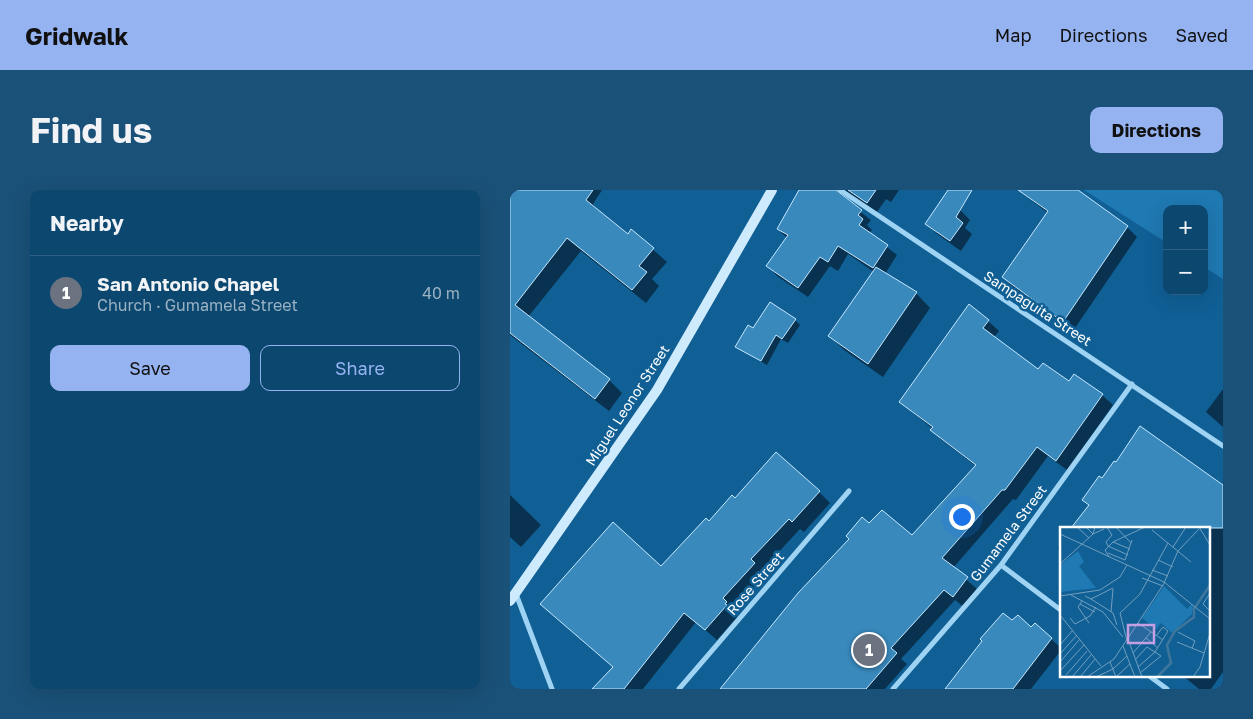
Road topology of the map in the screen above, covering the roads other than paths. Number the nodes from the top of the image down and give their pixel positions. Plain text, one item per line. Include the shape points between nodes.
1 (772, 190) edge
2 (840, 190) edge
3 (1132, 384) junction
4 (1223, 446) edge
5 (849, 491) dead end
6 (1001, 565) junction
7 (513, 597) edge
8 (1060, 610) edge
9 (1151, 677) edge
10 (552, 689) edge
11 (679, 689) edge
12 (893, 689) edge
13 (1167, 689) edge

1 - 7 street, Miguel Leonor Street via 657,390
2 - 3 street, Sampaguita Street
3 - 4 street, Sampaguita Street
3 - 6 street, Gumamela Street
5 - 11 street, Rose Street
6 - 8 street
6 - 12 street, Gumamela Street
7 - 10 street
9 - 13 street

